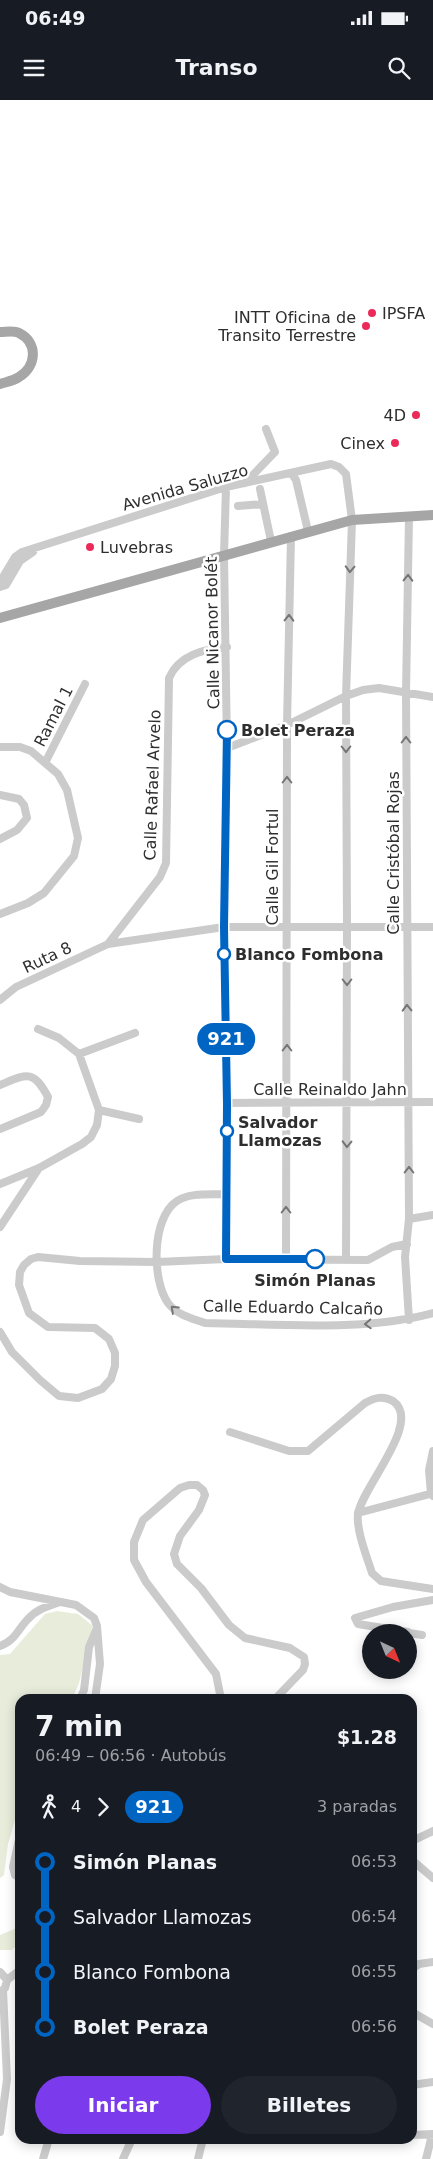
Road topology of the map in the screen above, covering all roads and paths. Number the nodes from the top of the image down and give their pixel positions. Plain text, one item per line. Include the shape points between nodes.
1 (0, 332) edge
2 (0, 384) edge
3 (266, 429) dead end
4 (291, 473) junction
5 (245, 483) junction
6 (226, 487) junction
7 (260, 489) dead end
8 (264, 504) junction
9 (238, 506) dead end
10 (433, 515) edge
11 (409, 516) junction
12 (352, 520) junction
13 (308, 532) junction
14 (291, 536) junction
15 (272, 542) junction
16 (33, 552) dead end
17 (224, 555) junction
18 (0, 582) edge
19 (0, 587) edge
20 (0, 618) edge
21 (227, 647) junction
22 (85, 684) dead end
23 (406, 693) junction
24 (346, 696) junction
25 (433, 697) edge
26 (287, 725) junction
27 (0, 746) edge
28 (227, 748) junction
29 (46, 761) junction
30 (0, 795) edge
31 (0, 839) edge
32 (0, 914) edge
33 (286, 926) junction
34 (224, 927) junction
35 (347, 927) junction
36 (406, 927) junction
37 (433, 928) edge
38 (108, 944) junction
39 (0, 1000) edge
40 (38, 1029) dead end
41 (135, 1033) dead end
42 (79, 1054) junction
43 (0, 1085) edge
44 (347, 1102) junction
45 (408, 1102) junction
46 (433, 1102) edge
47 (227, 1104) junction
48 (287, 1104) junction
49 (99, 1110) junction
50 (139, 1119) dead end
51 (0, 1129) edge
52 (39, 1168) junction
53 (0, 1184) edge
54 (226, 1194) junction
55 (433, 1216) edge
56 (410, 1219) junction
57 (0, 1227) edge
58 (407, 1244) junction
59 (226, 1259) junction
60 (286, 1259) junction
61 (346, 1259) junction
62 (157, 1262) junction
63 (433, 1313) edge
64 (408, 1320) junction
65 (0, 1332) edge
66 (230, 1432) dead end
67 (433, 1450) edge
68 (432, 1495) edge
69 (358, 1513) junction
70 (0, 1587) edge
71 (433, 1589) edge
72 (433, 1600) edge
73 (62, 1601) junction
74 (362, 1625) edge
75 (97, 1626) junction
76 (418, 1634) edge
77 (422, 1635) dead end
78 (0, 1646) edge
79 (82, 1694) edge
80 (96, 1694) edge
81 (220, 1694) edge
82 (280, 1694) edge
83 (433, 1831) edge
84 (417, 1839) edge
85 (15, 1858) edge
86 (417, 1864) edge
87 (15, 1875) edge
88 (433, 1878) edge
89 (433, 1962) edge
90 (417, 1965) edge
91 (0, 1972) edge
92 (15, 1974) edge
93 (7, 1980) junction
94 (1, 1991) edge
95 (417, 2015) edge
96 (433, 2024) edge
97 (433, 2082) edge
98 (417, 2084) edge
99 (0, 2132) edge
100 (417, 2135) edge
101 (432, 2135) edge
102 (48, 2144) edge
103 (130, 2144) edge
104 (202, 2144) edge
105 (43, 2159) edge
106 (123, 2159) edge
107 (198, 2159) edge
108 (426, 2159) edge

1 - 2 main road via 20,334 28,340 34,355 20,377
3 - 5 street via 275,452
4 - 5 street, Avenida Saluzzo
4 - 12 street, Avenida Saluzzo via 331,464 339,467 346,474
4 - 13 street via 296,480
5 - 6 street, Avenida Saluzzo
6 - 17 street, Calle Nicanor Bolét
6 - 18 street, Avenida Saluzzo via 29,549 15,557
7 - 8 street
8 - 9 street
8 - 15 street
10 - 11 main road
11 - 12 main road
23 -> 11 street, Calle Cristóbal Rojas
12 - 13 main road
12 -> 24 street, Avenida Saluzzo
13 - 14 main road
14 - 15 main road
26 -> 14 street, Calle Gil Fortul
15 - 17 main road
16 - 19 street via 20,561 6,585
17 - 20 main road
17 - 21 street, Calle Nicanor Bolét
21 - 28 street, Calle Nicanor Bolét
21 - 38 street, Calle Rafael Arvelo via 193,654 178,665 169,678 166,863 160,877
22 - 29 street, Ramal 1
23 - 24 street via 379,688
23 - 25 street
36 -> 23 street, Calle Cristóbal Rojas
24 - 26 street
24 -> 35 street, Avenida Saluzzo
26 - 28 street
33 -> 26 street, Calle Gil Fortul
27 - 29 street via 20,747
28 - 34 street, Calle Nicanor Bolét
29 - 32 street via 64,782 71,804 78,838 74,856 36,899
30 - 31 street via 19,799 27,818 17,830
33 - 34 street
33 - 35 street
48 -> 33 street, Calle Gil Fortul
34 - 38 street
34 - 47 street, Calle Nicanor Bolét
35 - 36 street
35 -> 44 street, Avenida Saluzzo
36 - 37 street
45 -> 36 street, Calle Cristóbal Rojas
38 - 39 street, Ruta 8 via 16,987
40 - 42 street via 59,1038
41 - 42 street
42 - 49 street
43 - 51 street via 31,1076 40,1081 48,1097 41,1112
44 - 45 street, Calle Reinaldo Jahn
44 - 48 street, Calle Reinaldo Jahn
44 -> 61 street, Avenida Saluzzo
45 - 46 street, Calle Reinaldo Jahn
56 -> 45 street, Calle Cristóbal Rojas
47 - 48 street, Calle Reinaldo Jahn
47 - 54 street, Calle Nicanor Bolét
60 -> 48 street, Calle Gil Fortul
49 - 50 street
49 - 52 street via 91,1137
52 - 53 street
52 - 57 street
54 - 59 street, Calle Nicanor Bolét
54 - 62 street, Calle Eduardo Calcaño via 188,1196 166,1211 160,1228
55 - 56 street
56 - 58 street, Calle Cristóbal Rojas
58 - 61 street via 396,1245 368,1260
58 - 64 street, Calle Cristóbal Rojas
59 - 60 street
59 - 62 street
60 - 61 street
64 -> 62 street, Calle Eduardo Calcaño via 368,1325 205,1323 180,1314 169,1304 161,1291
62 - 65 street via 38,1257 31,1259 20,1272 18,1284 24,1304 38,1320 48,1327 95,1328 109,1340 115,1353 115,1366 102,1389 87,1396 69,1399 59,1396 12,1352
63 - 64 street, Calle Eduardo Calcaño
66 - 69 street via 289,1452 308,1451 364,1403 374,1398 395,1402 402,1420 398,1437
67 - 68 street via 429,1470
68 - 69 street
69 - 71 street via 358,1523 376,1578
70 - 73 street via 10,1592
72 - 74 street via 357,1616 358,1624
73 - 75 street via 86,1611
73 - 78 street via 33,1614 14,1638
75 - 79 street
75 - 80 street via 100,1664
76 - 77 street
81 - 82 street via 216,1674 146,1582 134,1560 134,1542 143,1520 180,1488 189,1485 197,1485 205,1495 199,1510 180,1536 174,1554 177,1564 201,1588 229,1625 246,1638 290,1648 304,1658 303,1670
83 - 84 street
85 - 87 street
86 - 88 street
89 - 90 street
91 - 93 street
92 - 93 street
93 - 94 street
94 - 99 street via 7,2079
95 - 96 street
97 - 98 street
100 - 101 street
101 - 108 street
102 - 105 street
103 - 106 street
104 - 107 street

